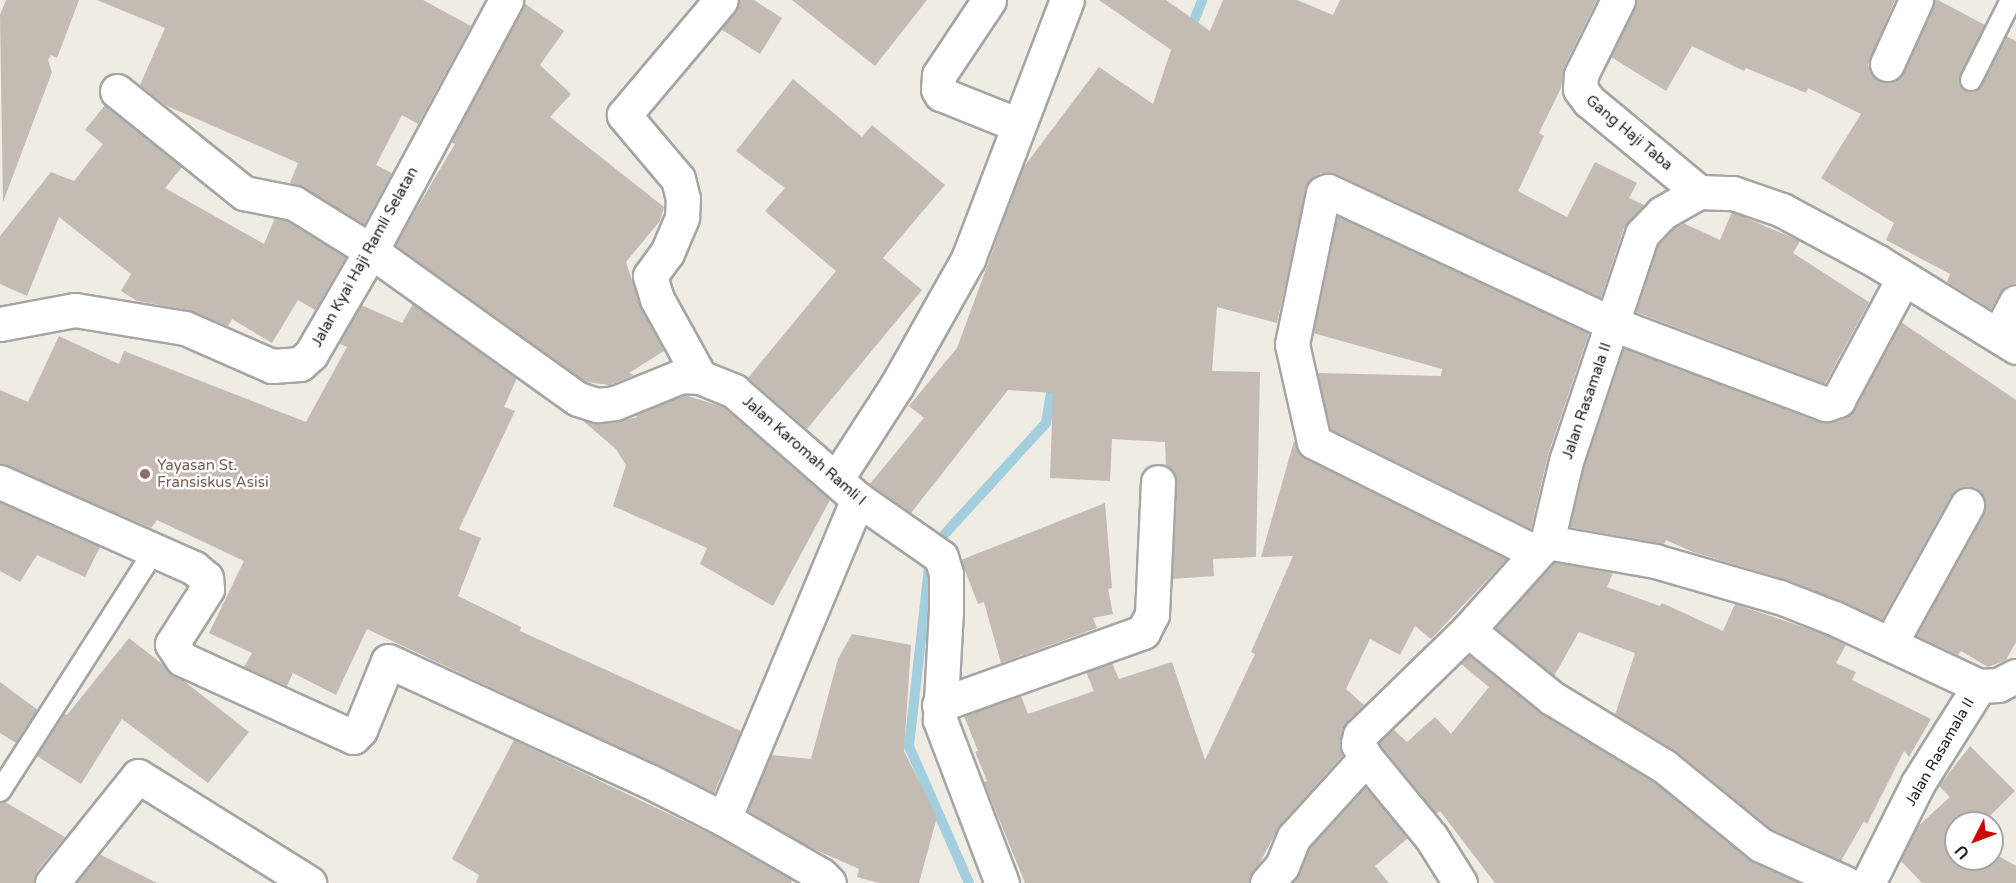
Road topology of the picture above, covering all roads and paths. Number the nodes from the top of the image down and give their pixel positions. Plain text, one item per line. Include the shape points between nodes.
1 (721, 0) edge
2 (989, 0) edge
3 (1067, 0) edge
4 (1618, 0) edge
5 (1916, 0) edge
6 (2011, 0) edge
7 (500, 2) edge
8 (1887, 64) dead end
9 (1971, 81) dead end
10 (117, 91) dead end
11 (1016, 124) junction
12 (1699, 192) junction
13 (371, 251) junction
14 (1903, 279) junction
15 (2016, 302) edge
16 (0, 324) edge
17 (1613, 324) junction
18 (2008, 340) edge
19 (700, 377) junction
20 (0, 482) edge
21 (1158, 482) dead end
22 (847, 489) junction
23 (1967, 506) dead end
24 (1540, 547) junction
25 (154, 551) junction
26 (1468, 630) junction
27 (1890, 644) junction
28 (2016, 676) edge
29 (1979, 686) junction
30 (939, 705) junction
31 (1366, 758) junction
32 (0, 791) edge
33 (724, 819) junction
34 (1001, 880) edge
35 (304, 881) edge
36 (52, 883) edge
37 (829, 883) edge
38 (1267, 883) edge
39 (1460, 883) edge
40 (1845, 883) edge
41 (1868, 883) edge

1 - 19 street via 624,115 678,179 681,189 682,217 667,253 650,276 657,298
2 - 11 street via 939,75 938,89 941,94
3 - 11 street
4 - 12 street, Gang Haji Taba via 1581,75 1580,89 1589,101
5 - 8 street
6 - 9 lane
7 - 13 street, Jalan Kyai Haji Ramli Selatan
10 - 13 street, Jalan Karomah Ramli I via 244,192 294,203
11 - 22 street via 968,259 897,385
12 - 14 street via 1733,193 1782,210
12 - 17 street, Jalan Rasamala II via 1662,213 1642,234
13 - 16 street, Jalan Kyai Haji Ramli Selatan via 311,354 300,364 284,368 185,328 75,310
13 - 19 street, Jalan Karomah Ramli I via 578,399 597,405 615,403 681,376
14 - 17 street via 1833,403
14 - 18 street
15 - 18 street
17 - 24 street, Jalan Rasamala II
17 - 24 street via 1328,191 1320,197 1292,344 1314,442
19 - 22 street, Jalan Karomah Ramli I via 734,391
20 - 25 street
21 - 30 street via 1152,614 1143,632
22 - 30 street, Jalan Karomah Ramli I via 931,549 945,564
22 - 33 street
23 - 27 street
24 - 26 street
24 - 27 street, Jalan Rasamala II via 1655,561 1780,597
25 - 32 lane
25 - 33 street via 194,568 206,578 207,589 172,644 182,659 352,737 360,730 388,661
26 - 31 street via 1365,729 1358,744
26 - 40 street via 1552,698 1664,766 1761,845
27 - 29 street, Jalan Rasamala II
28 - 29 street, Jalan Rasamala II via 1998,685
29 - 41 street, Jalan Rasamala II via 1918,783
30 - 34 street, Jalan Karomah Ramli I via 940,720 977,826
31 - 38 street via 1294,837 1282,866
31 - 39 street via 1431,837
33 - 37 street
35 - 36 street via 138,776

